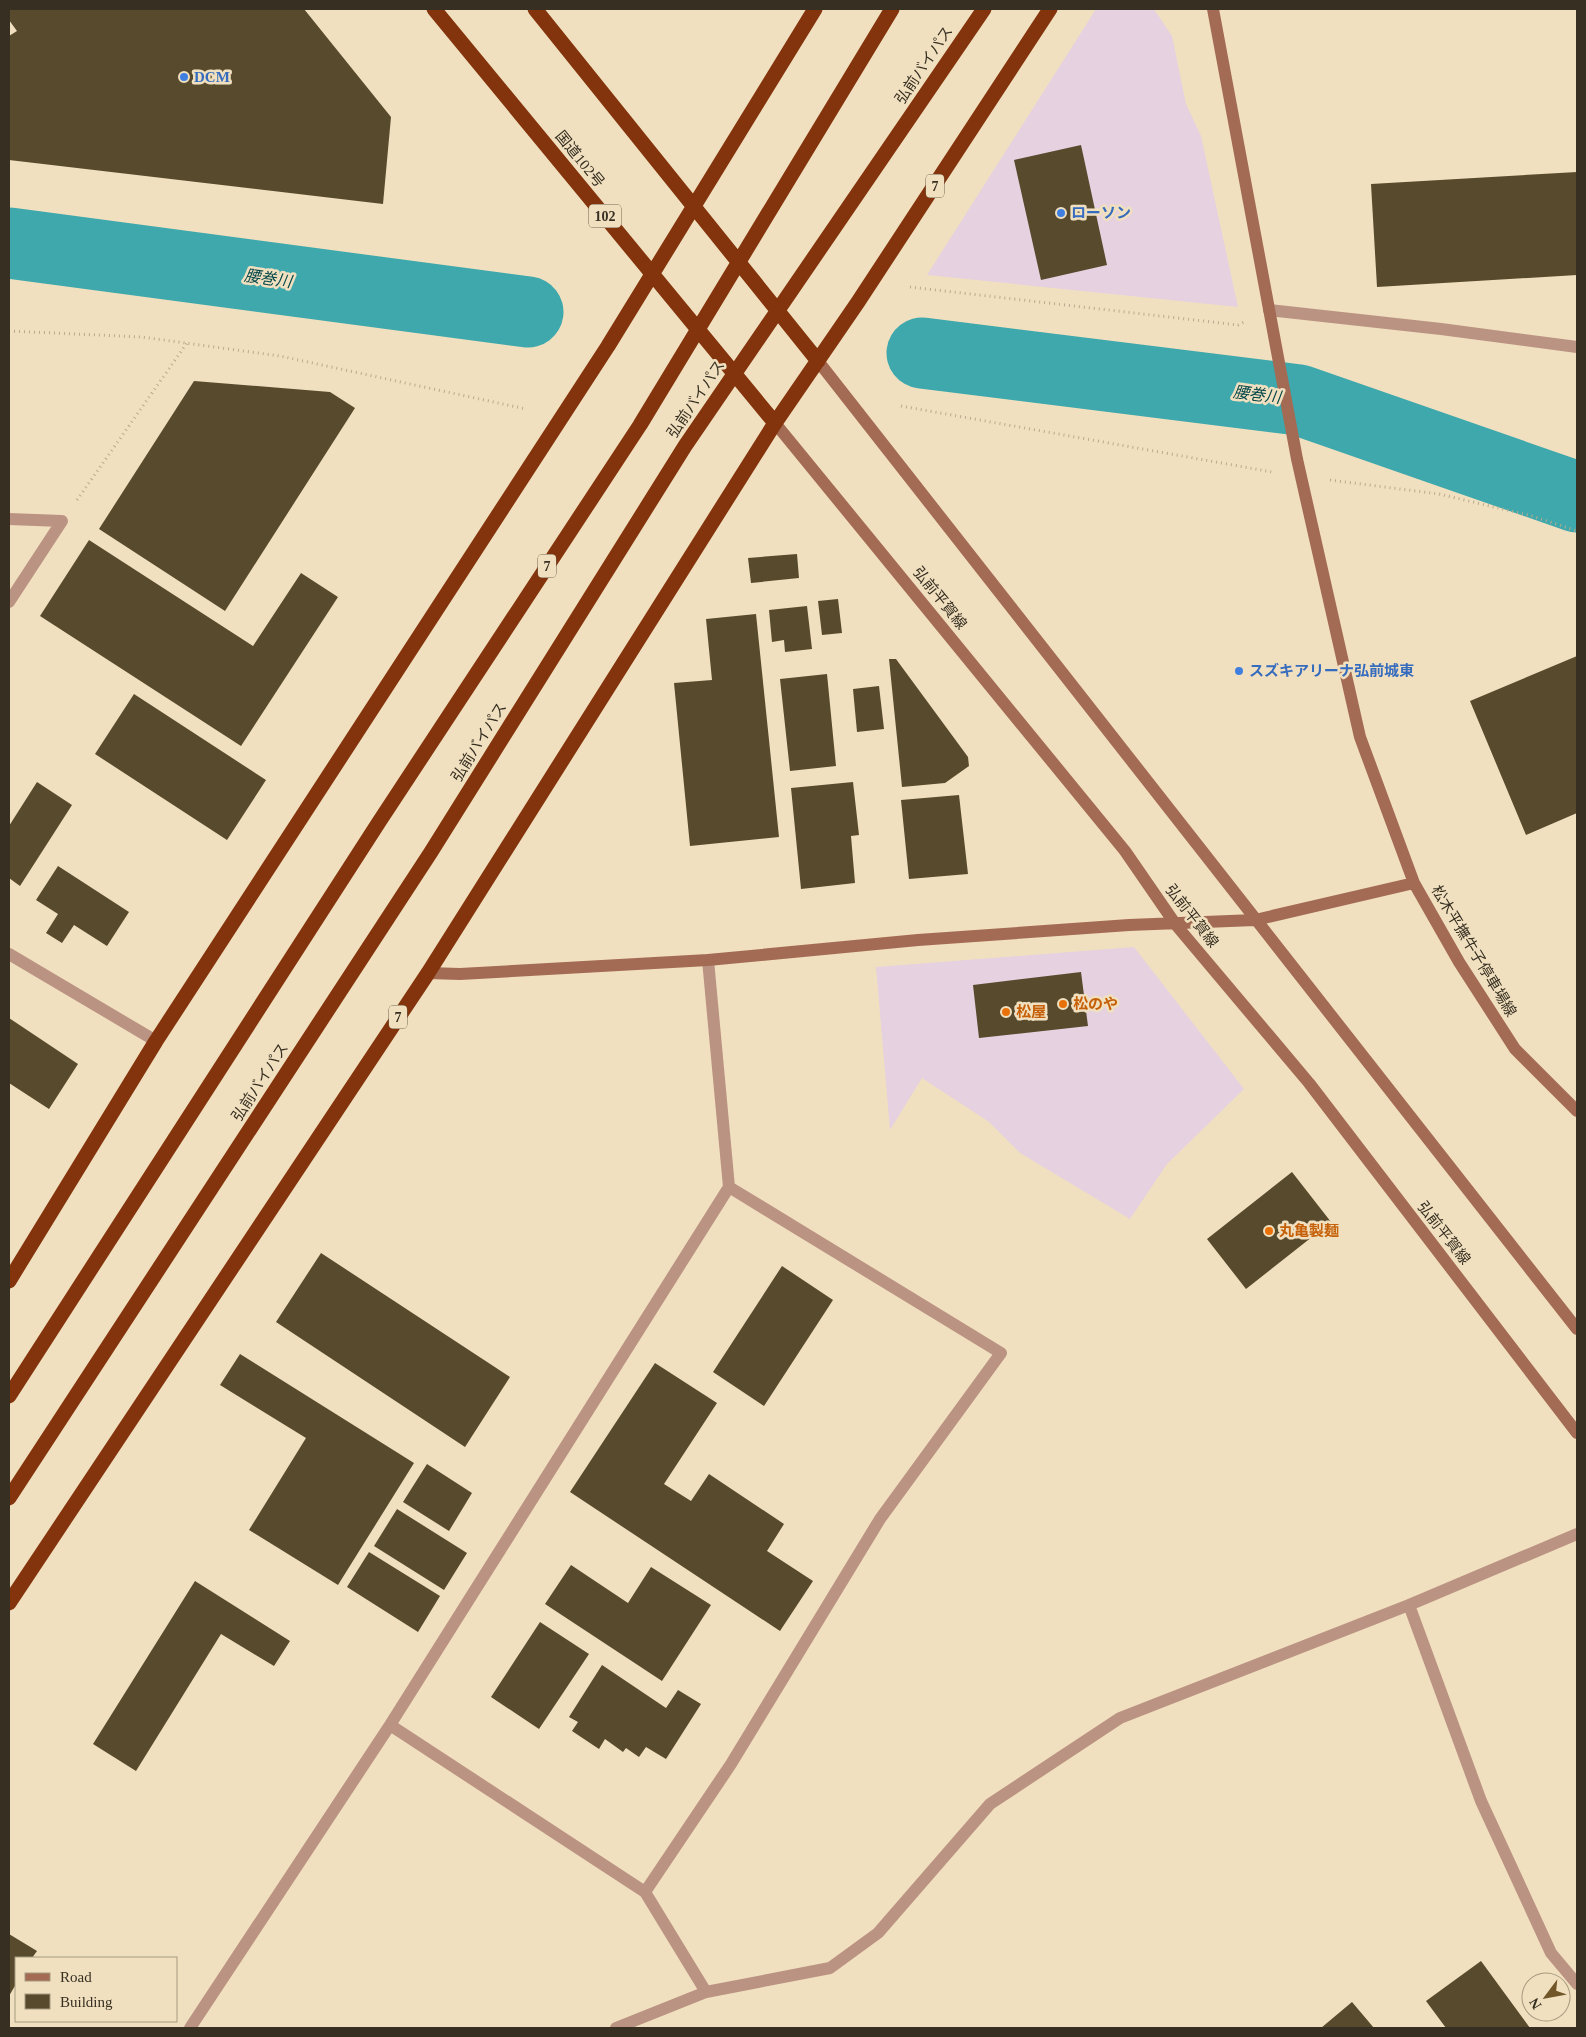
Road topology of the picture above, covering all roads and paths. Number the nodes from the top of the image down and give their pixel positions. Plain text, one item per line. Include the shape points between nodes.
1 (434, 9) edge
2 (535, 9) edge
3 (815, 9) edge
4 (892, 9) edge
5 (984, 9) edge
6 (1050, 9) edge
7 (1213, 9) edge
8 (693, 206) junction
9 (653, 272) junction
10 (910, 287) dead end
11 (1269, 310) junction
12 (9, 331) edge
13 (187, 343) junction
14 (1577, 347) edge
15 (818, 361) junction
16 (901, 406) dead end
17 (526, 409) dead end
18 (775, 423) junction
19 (1301, 477) junction
20 (9, 519) edge
21 (62, 521) junction
22 (1577, 531) edge
23 (9, 602) edge
24 (1414, 883) junction
25 (1255, 920) junction
26 (1176, 925) junction
27 (9, 954) edge
28 (708, 960) junction
29 (428, 973) junction
30 (156, 1041) junction
31 (1577, 1111) edge
32 (729, 1187) junction
33 (9, 1281) edge
34 (1577, 1329) edge
35 (9, 1396) edge
36 (1577, 1433) edge
37 (9, 1498) edge
38 (1577, 1534) edge
39 (9, 1603) edge
40 (1409, 1605) junction
41 (390, 1725) junction
42 (645, 1892) junction
43 (1577, 1984) edge
44 (706, 1992) junction
45 (190, 2028) edge
46 (616, 2028) edge

1 - 9 highway, 国道102号 / 102
2 - 8 highway
3 - 8 highway
4 - 35 highway, 7 via 640,425 379,822
5 - 37 highway, 弘前バイパス via 685,446 431,852
6 - 15 highway, 7
7 - 11 main road
8 - 9 highway
8 - 15 highway
9 - 18 highway, 国道102号 / 102
9 - 30 highway via 603,354
10 - 11 path via 1238,325
11 - 14 street
11 - 19 main road
12 - 13 path via 142,336
13 - 17 path via 280,356
13 - 21 path
15 - 18 highway, 7
15 - 25 main road
16 - 19 path
18 - 26 main road, 弘前平賀線 via 1125,851
18 - 29 highway, 7
19 - 22 path via 1440,494 1532,516
19 - 24 main road via 1360,737
20 - 21 street
21 - 23 street
24 - 25 main road, 松木平撫牛子停車場線
24 - 31 main road, 松木平撫牛子停車場線 via 1459,962 1515,1049
25 - 26 main road, 松木平撫牛子停車場線
25 - 34 main road
26 - 28 main road, 松木平撫牛子停車場線 via 1128,925 928,939
26 - 36 main road, 弘前平賀線 via 1309,1083
27 - 30 street
28 - 29 main road, 松木平撫牛子停車場線
28 - 32 street
29 - 39 highway, 7
30 - 33 highway
32 - 41 street
32 - 42 street via 1001,1353 880,1519 731,1764
38 - 40 street
40 - 43 street via 1481,1801 1551,1953
40 - 44 street via 1120,1718 990,1804 878,1933 830,1968
41 - 42 street
41 - 45 street
42 - 44 street
44 - 46 street

